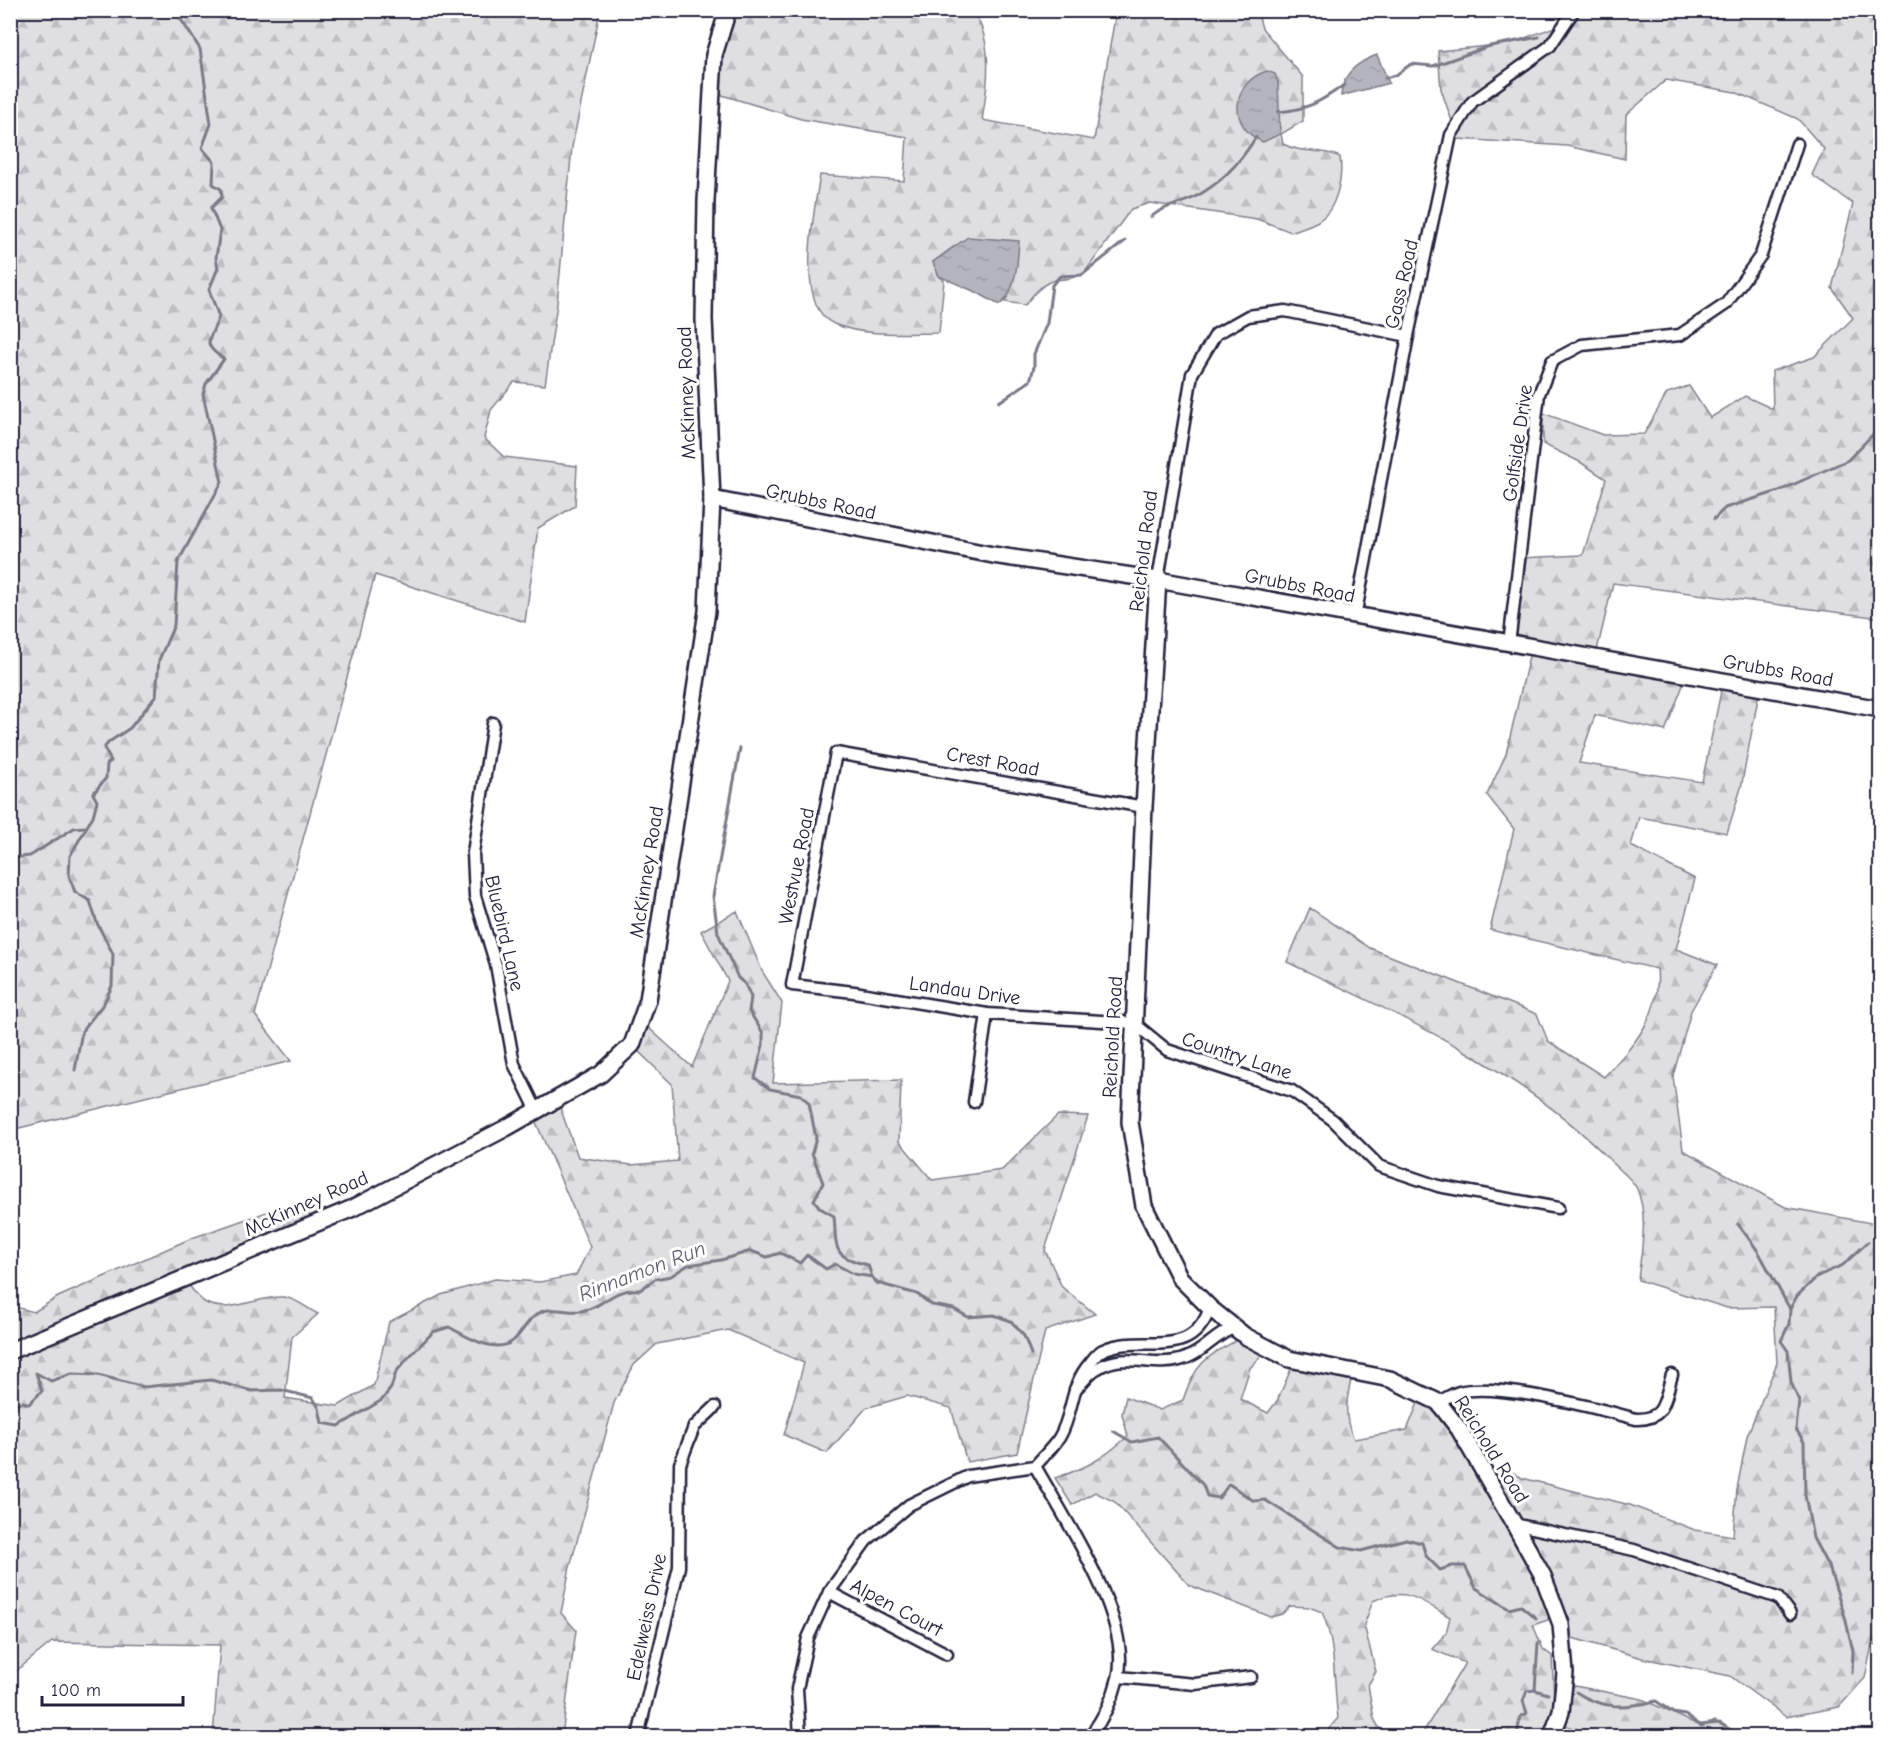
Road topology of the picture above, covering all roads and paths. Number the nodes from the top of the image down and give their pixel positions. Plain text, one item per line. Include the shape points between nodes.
1 (728, 10) edge
2 (1574, 10) edge
3 (1797, 144) dead end
4 (1408, 336) junction
5 (711, 499) junction
6 (1158, 580) junction
7 (1355, 617) junction
8 (1509, 644) junction
9 (1881, 710) edge
10 (493, 723) dead end
11 (836, 753) joint
12 (1144, 807) junction
13 (792, 985) joint
14 (987, 1014) junction
15 (1134, 1023) junction
16 (974, 1102) dead end
17 (537, 1111) junction
18 (1558, 1208) dead end
19 (1210, 1308) junction
20 (1235, 1328) junction
21 (10, 1351) edge
22 (1672, 1375) dead end
23 (1074, 1390) junction
24 (1438, 1402) junction
25 (715, 1407) dead end
26 (1035, 1466) junction
27 (1514, 1524) junction
28 (829, 1592) junction
29 (1790, 1614) dead end
30 (947, 1654) dead end
31 (1119, 1677) junction
32 (1251, 1677) dead end
33 (638, 1737) edge
34 (800, 1737) edge
35 (1090, 1737) edge
36 (1552, 1737) edge

1 - 5 street, McKinney Road via 714,55 706,201 704,319
2 - 4 street, Gass Road via 1550,46 1472,102 1450,135
3 - 8 street, Golfside Drive via 1761,255 1726,304 1680,335 1582,345 1551,361 1539,394
4 - 6 street, Reichold Road via 1285,311 1248,316 1216,334 1192,374
4 - 7 street, Gass Road
5 - 6 street, Grubbs Road via 993,555
5 - 17 street, McKinney Road via 707,611 648,1000 632,1045 602,1074
6 - 7 street, Grubbs Road
6 - 12 street, Reichold Road
7 - 8 street, Grubbs Road
8 - 9 street, Grubbs Road
10 - 17 street, Bluebird Lane via 473,853 474,887 496,965 514,1064
11 - 12 street, Crest Road
11 - 13 street, Westvue Road
12 - 15 street, Reichold Road
13 - 14 street, Landau Drive
14 - 15 street, Landau Drive
14 - 16 street
15 - 18 street, Country Lane via 1167,1050 1292,1091 1333,1120 1379,1166 1438,1186
15 - 19 street, Reichold Road via 1130,1122 1144,1206 1180,1278
17 - 21 street, McKinney Road via 353,1208
19 - 20 street, Reichold Road
19 - 23 street via 1204,1325 1180,1341 1169,1345 1122,1345 1101,1351 1079,1376
20 - 23 street via 1179,1361 1112,1362 1096,1369
20 - 24 street, Reichold Road via 1289,1359 1390,1379
22 - 24 street via 1660,1413 1650,1419 1493,1391 1460,1392
23 - 26 street via 1059,1437
24 - 27 street, Reichold Road via 1459,1429
25 - 33 street, Edelweiss Drive via 694,1427 680,1464 679,1567
26 - 28 street via 968,1476 909,1505 866,1541
26 - 31 street via 1112,1613 1119,1648
27 - 29 street via 1634,1550 1778,1598
27 - 36 street, Reichold Road via 1543,1576 1561,1624 1565,1673
28 - 30 street, Alpen Court
28 - 34 street via 808,1638 797,1689
31 - 32 street via 1195,1684
31 - 35 street via 1101,1722

